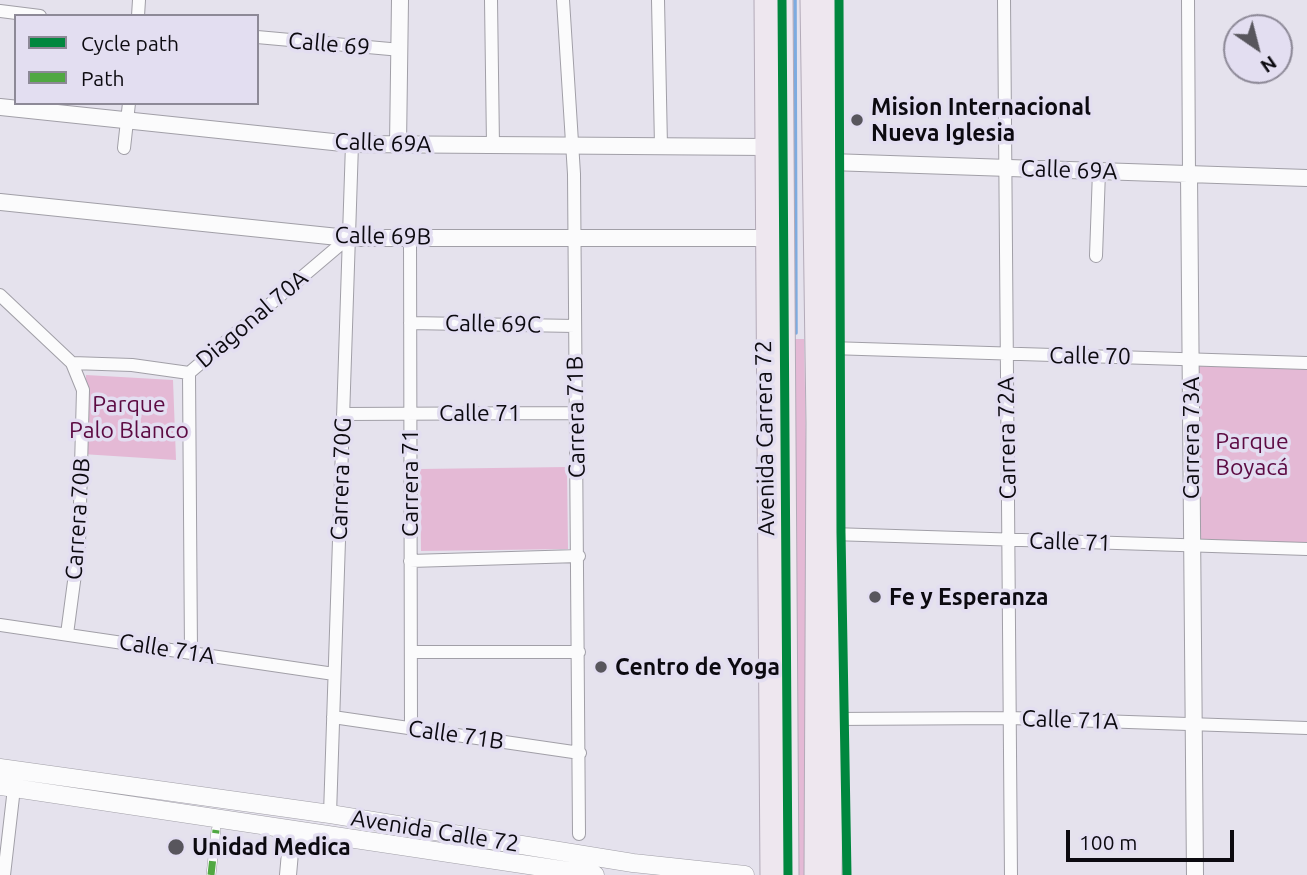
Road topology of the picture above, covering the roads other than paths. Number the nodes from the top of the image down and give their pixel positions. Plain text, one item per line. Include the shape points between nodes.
1 (400, 0) edge
2 (491, 0) edge
3 (563, 0) edge
4 (658, 0) edge
5 (765, 0) edge
6 (782, 0) edge
7 (811, 0) edge
8 (828, 0) edge
9 (1003, 0) edge
10 (1188, 0) edge
11 (0, 12) edge
12 (20, 14) edge
13 (259, 37) edge
14 (401, 50) junction
15 (129, 105) edge
16 (0, 107) edge
17 (127, 121) junction
18 (352, 144) junction
19 (398, 145) junction
20 (494, 145) junction
21 (572, 146) junction
22 (661, 146) junction
23 (767, 147) junction
24 (124, 148) dead end
25 (830, 162) junction
26 (1005, 168) junction
27 (1099, 171) junction
28 (1189, 174) junction
29 (1307, 178) edge
30 (0, 202) edge
31 (813, 225) junction
32 (348, 238) junction
33 (410, 238) junction
34 (575, 238) junction
35 (768, 238) junction
36 (1097, 256) dead end
37 (831, 268) junction
38 (783, 269) junction
39 (0, 295) edge
40 (410, 323) junction
41 (575, 326) junction
42 (830, 348) junction
43 (1006, 354) junction
44 (1190, 358) junction
45 (72, 363) junction
46 (1307, 363) edge
47 (188, 373) junction
48 (410, 413) junction
49 (576, 413) junction
50 (343, 414) junction
51 (785, 526) junction
52 (832, 534) junction
53 (1008, 540) junction
54 (1192, 546) junction
55 (1307, 549) edge
56 (579, 556) junction
57 (410, 561) junction
58 (816, 571) junction
59 (769, 574) junction
60 (833, 610) junction
61 (0, 625) edge
62 (67, 634) junction
63 (833, 645) junction
64 (411, 652) junction
65 (579, 652) junction
66 (191, 653) junction
67 (334, 674) junction
68 (816, 675) junction
69 (333, 717) junction
70 (769, 718) junction
71 (1010, 718) junction
72 (833, 719) junction
73 (1193, 724) junction
74 (1307, 728) edge
75 (411, 729) junction
76 (580, 753) junction
77 (787, 760) junction
78 (0, 768) edge
79 (7, 787) edge
80 (330, 814) junction
81 (216, 830) dead end
82 (292, 830) junction
83 (579, 834) dead end
84 (4, 875) edge
85 (211, 875) edge
86 (288, 875) edge
87 (595, 875) edge
88 (745, 875) edge
89 (771, 875) edge
90 (788, 875) edge
91 (815, 875) edge
92 (831, 875) edge
93 (1011, 875) edge
94 (1195, 875) edge

1 - 14 street
2 - 20 street
3 - 21 street, Carrera 71B
4 - 22 street
5 - 23 highway, Avenida Carrera 72
6 - 38 highway, Avenida Carrera 72
7 - 31 highway
8 - 25 highway
9 - 26 street, Carrera 72A
10 - 28 street, Carrera 73A
11 - 12 street
13 - 14 street, Calle 69
14 - 19 street
15 - 17 street
16 - 17 street, Calle 69A
17 - 18 street, Calle 69A
17 - 24 street
18 - 19 street, Calle 69A
18 - 32 street, Carrera 70G
19 - 20 street, Calle 69A
20 - 21 street, Calle 69A
21 - 22 street, Calle 69A
21 - 34 street, Carrera 71B
22 - 23 street, Calle 69A
23 - 35 highway, Avenida Carrera 72
25 - 26 street, Calle 69A
25 - 37 highway
26 - 27 street, Calle 69A
26 - 43 street, Carrera 72A
27 - 28 street, Calle 69A
27 - 36 street
28 - 29 street, Calle 69A
28 - 44 street, Carrera 73A
30 - 32 street, Calle 69B
31 - 37 highway
31 - 58 highway
32 - 33 street, Calle 69B
32 - 47 street, Diagonal 70A
32 - 50 street, Carrera 70G
33 - 34 street, Calle 69B
33 - 40 street, Carrera 71
34 - 35 street, Calle 69B
34 - 41 street, Carrera 71B
35 - 38 highway
35 - 59 highway, Avenida Carrera 72
37 - 42 highway
38 - 51 highway, Avenida Carrera 72
39 - 45 street
40 - 41 street, Calle 69C
40 - 48 street, Carrera 71
41 - 49 street, Carrera 71B
42 - 43 street, Calle 70
42 - 52 highway
43 - 44 street, Calle 70
43 - 53 street, Carrera 72A
44 - 46 street, Calle 70
44 - 54 street, Carrera 73A
45 - 47 street
45 - 62 street, Carrera 70B via 83,390 83,449 79,544
47 - 66 street
48 - 49 street, Calle 71
48 - 50 street, Calle 71
48 - 57 street, Carrera 71
49 - 56 street, Carrera 71B
50 - 67 street, Carrera 70G
51 - 59 highway
51 - 77 highway, Avenida Carrera 72
52 - 53 street, Calle 71
52 - 60 highway
53 - 54 street, Calle 71
53 - 71 street, Carrera 72A
54 - 55 street, Calle 71
54 - 73 street, Carrera 73A
56 - 57 street
56 - 65 street, Carrera 71B
57 - 64 street, Carrera 71
58 - 60 highway
58 - 68 highway
59 - 70 highway, Avenida Carrera 72
60 - 63 highway
61 - 62 street, Calle 71A
62 - 66 street, Calle 71A
63 - 68 highway
63 - 72 highway
64 - 65 street
64 - 75 street, Carrera 71
65 - 76 street, Carrera 71B
66 - 67 street, Calle 71A
67 - 69 street, Carrera 70G
68 - 91 highway
69 - 75 street, Calle 71B
69 - 80 street, Carrera 70G
70 - 77 highway
70 - 89 highway, Avenida Carrera 72
71 - 72 street, Calle 71A
71 - 73 street, Calle 71A
71 - 93 street, Carrera 72A
72 - 92 highway
73 - 74 street, Calle 71A
73 - 94 street, Carrera 73A
75 - 76 street, Calle 71B
76 - 83 street, Carrera 71B
77 - 90 highway, Avenida Carrera 72
78 - 80 main road, Avenida Calle 72
79 - 82 main road, Avenida Calle 72
79 - 84 street
80 - 88 main road, Avenida Calle 72 via 633,863
81 - 85 street
82 - 86 street
82 - 87 main road, Avenida Calle 72

